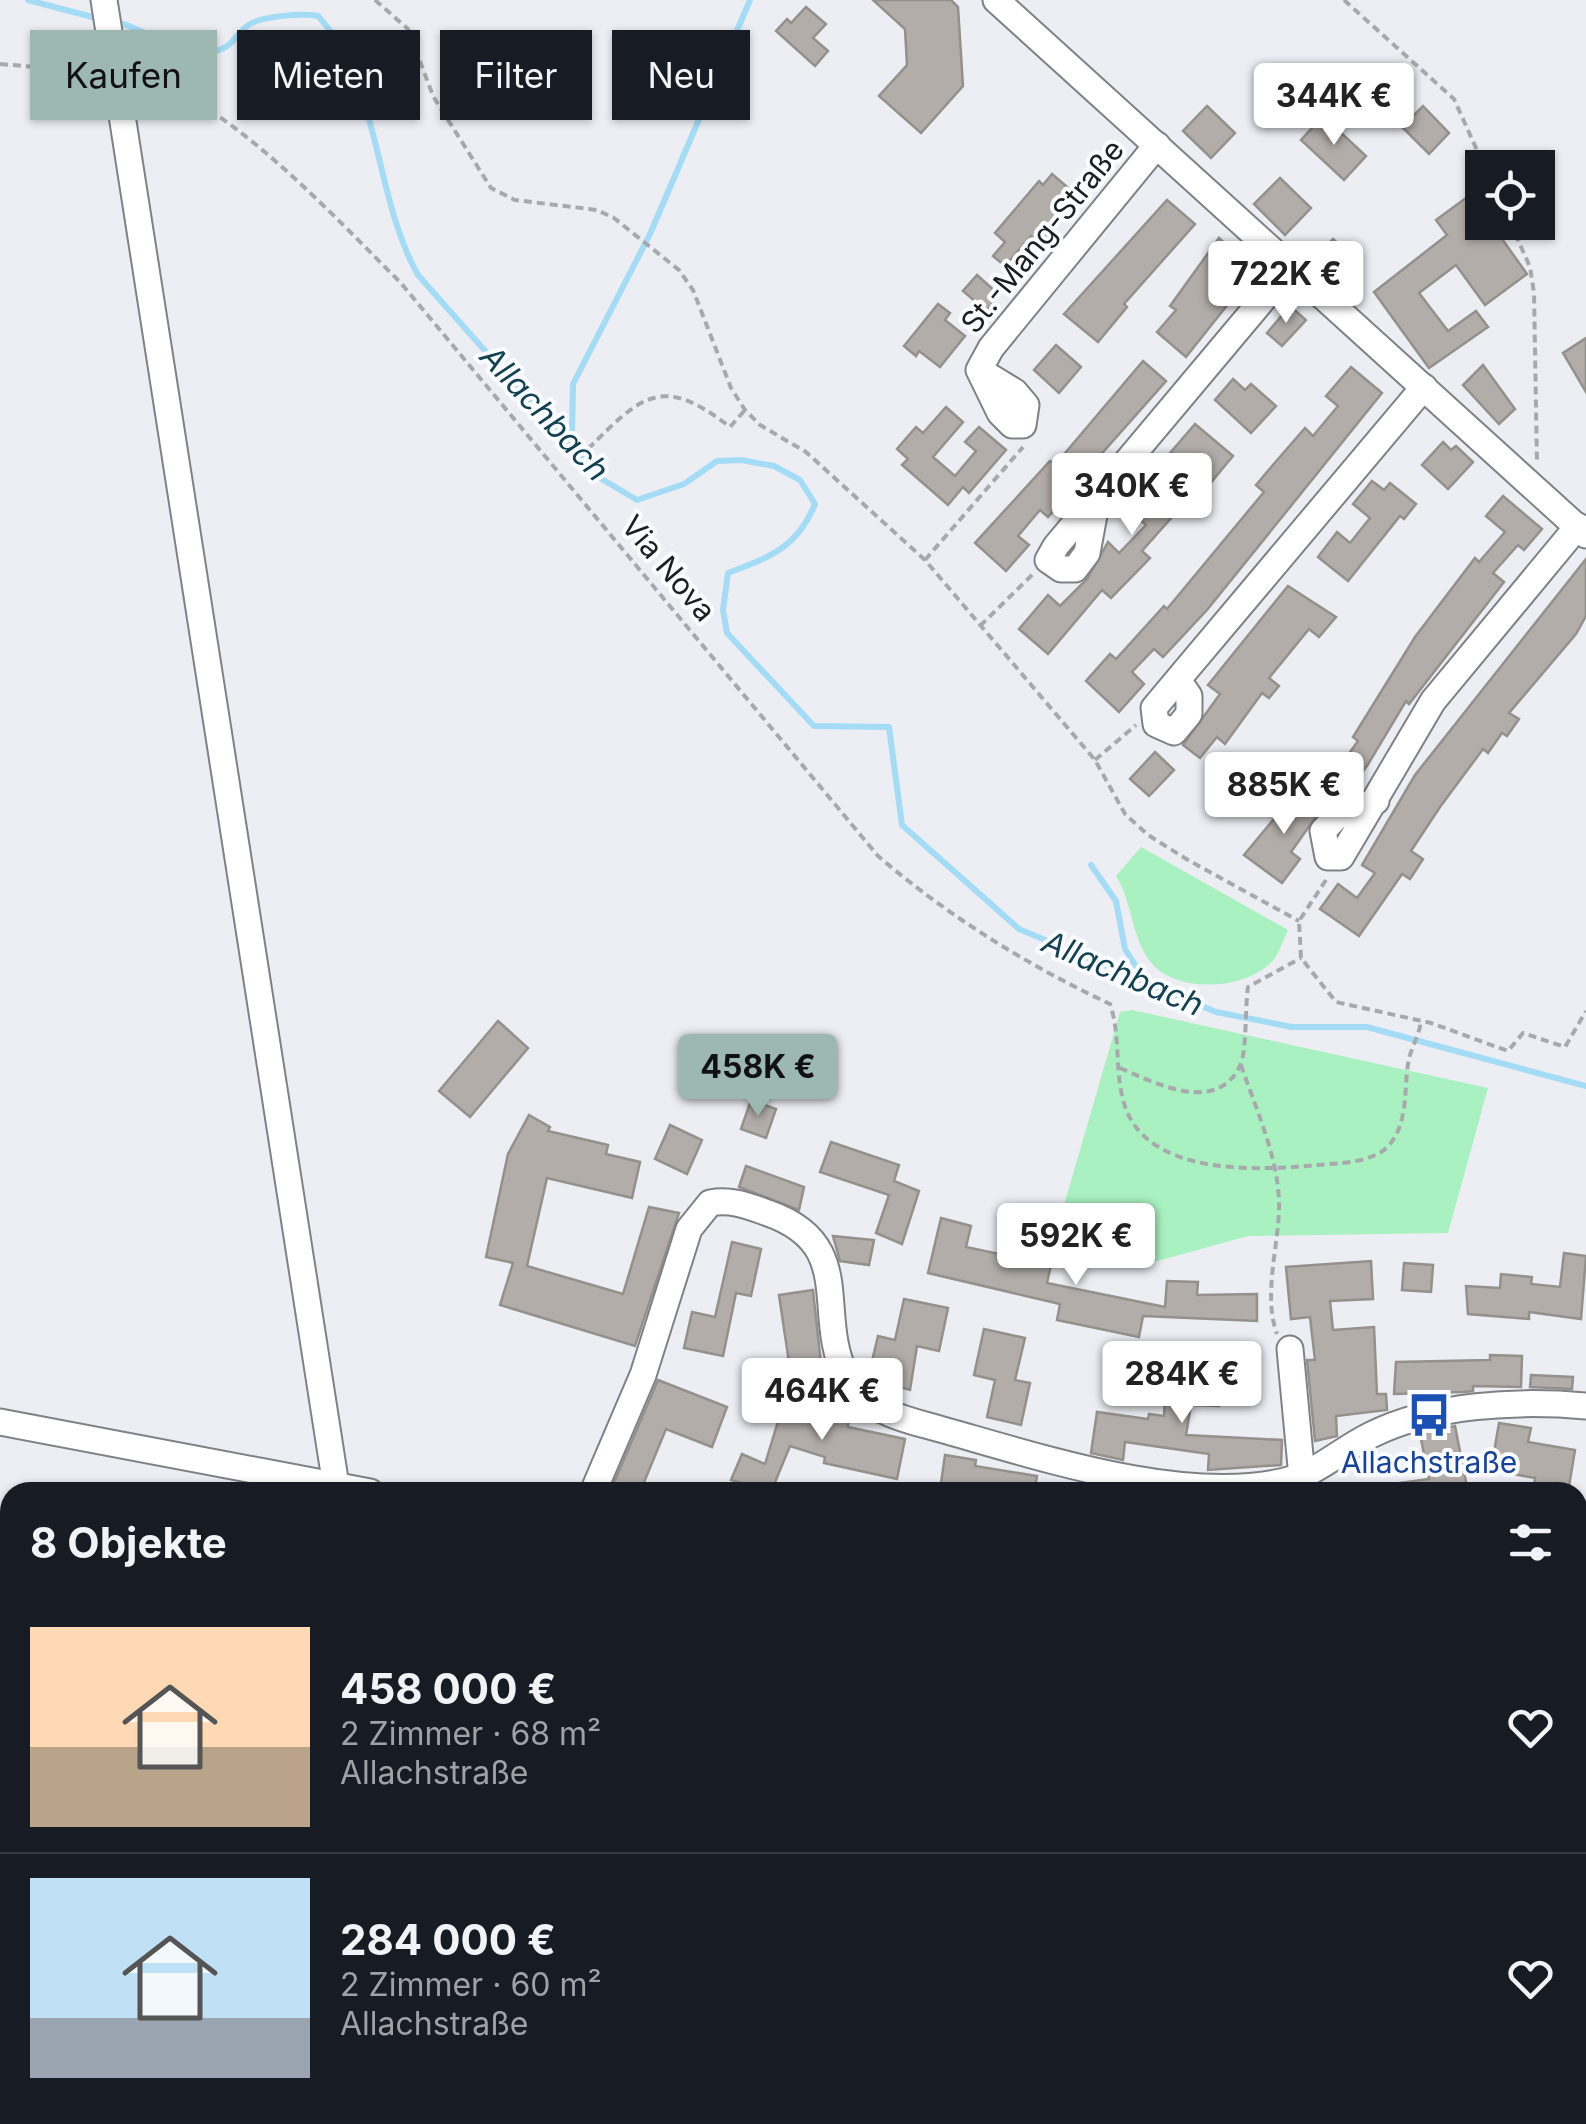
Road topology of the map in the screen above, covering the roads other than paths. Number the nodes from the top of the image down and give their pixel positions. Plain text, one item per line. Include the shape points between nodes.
1 (996, 0) edge
2 (105, 3) edge
3 (1158, 145) junction
4 (1291, 266) junction
5 (1424, 388) junction
6 (1023, 425) road end
7 (1582, 530) edge
8 (1048, 560) road end
9 (1154, 708) road end
10 (1341, 857) road end
11 (1290, 1349) road end
12 (1586, 1406) edge
13 (0, 1422) edge
14 (315, 1482) edge
15 (335, 1482) edge
16 (597, 1482) edge
17 (1174, 1482) edge
18 (1303, 1482) edge
19 (1306, 1482) edge

1 - 3 street
2 - 15 street
3 - 4 street
3 - 6 street, St.-Mang-Straße via 990,348 979,370 1000,413 1012,425
4 - 5 street
4 - 8 street
5 - 7 street
5 - 9 street
7 - 10 street via 1433,701
11 - 18 street
12 - 19 street via 1482,1406 1416,1418 1374,1433
13 - 14 street
16 - 17 street via 643,1375 688,1228 710,1203 723,1201 782,1218 813,1238 830,1280 847,1378 892,1416 1085,1468

